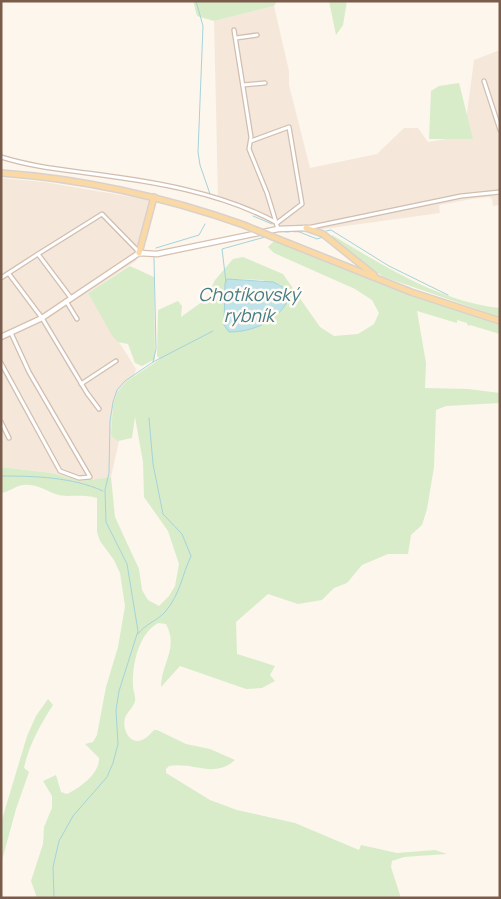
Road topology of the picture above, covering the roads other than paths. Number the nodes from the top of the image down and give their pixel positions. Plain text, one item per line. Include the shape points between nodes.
1 (234, 30) dead end
2 (257, 35) dead end
3 (236, 38) junction
4 (484, 81) dead end
5 (265, 83) dead end
6 (243, 85) junction
7 (500, 130) edge
8 (251, 141) junction
9 (1, 157) edge
10 (1, 173) edge
11 (500, 192) edge
12 (154, 198) junction
13 (277, 222) junction
14 (306, 228) junction
15 (278, 229) junction
16 (139, 253) junction
17 (38, 254) junction
18 (9, 274) junction
19 (1, 278) edge
20 (387, 283) junction
21 (69, 300) junction
22 (42, 318) junction
23 (77, 319) dead end
24 (500, 322) edge
25 (11, 333) junction
26 (1, 336) edge
27 (1, 362) edge
28 (116, 362) dead end
29 (81, 384) junction
30 (99, 408) dead end
31 (1, 422) edge
32 (10, 438) dead end

1 - 3 street
2 - 3 street
3 - 6 street
4 - 7 street
5 - 6 street
6 - 8 street
8 - 13 street via 249,150
8 - 13 street via 289,127 302,204
9 - 13 street via 31,166 168,187 231,203
10 - 12 main road via 80,182
11 - 14 street via 461,196
12 - 16 main road
12 - 20 main road, bridge via 244,225
13 - 15 street
14 - 15 street
14 - 20 main road via 323,234
15 - 16 street via 157,254
16 - 17 street via 102,214
16 - 21 street
17 - 18 street
17 - 21 street
18 - 19 street
18 - 22 street
20 - 24 main road
21 - 22 street
21 - 23 street
22 - 25 street
22 - 29 street
25 - 26 street
25 - 27 street via 29,372 90,477 79,478 60,471
28 - 29 street
29 - 30 street
31 - 32 street

